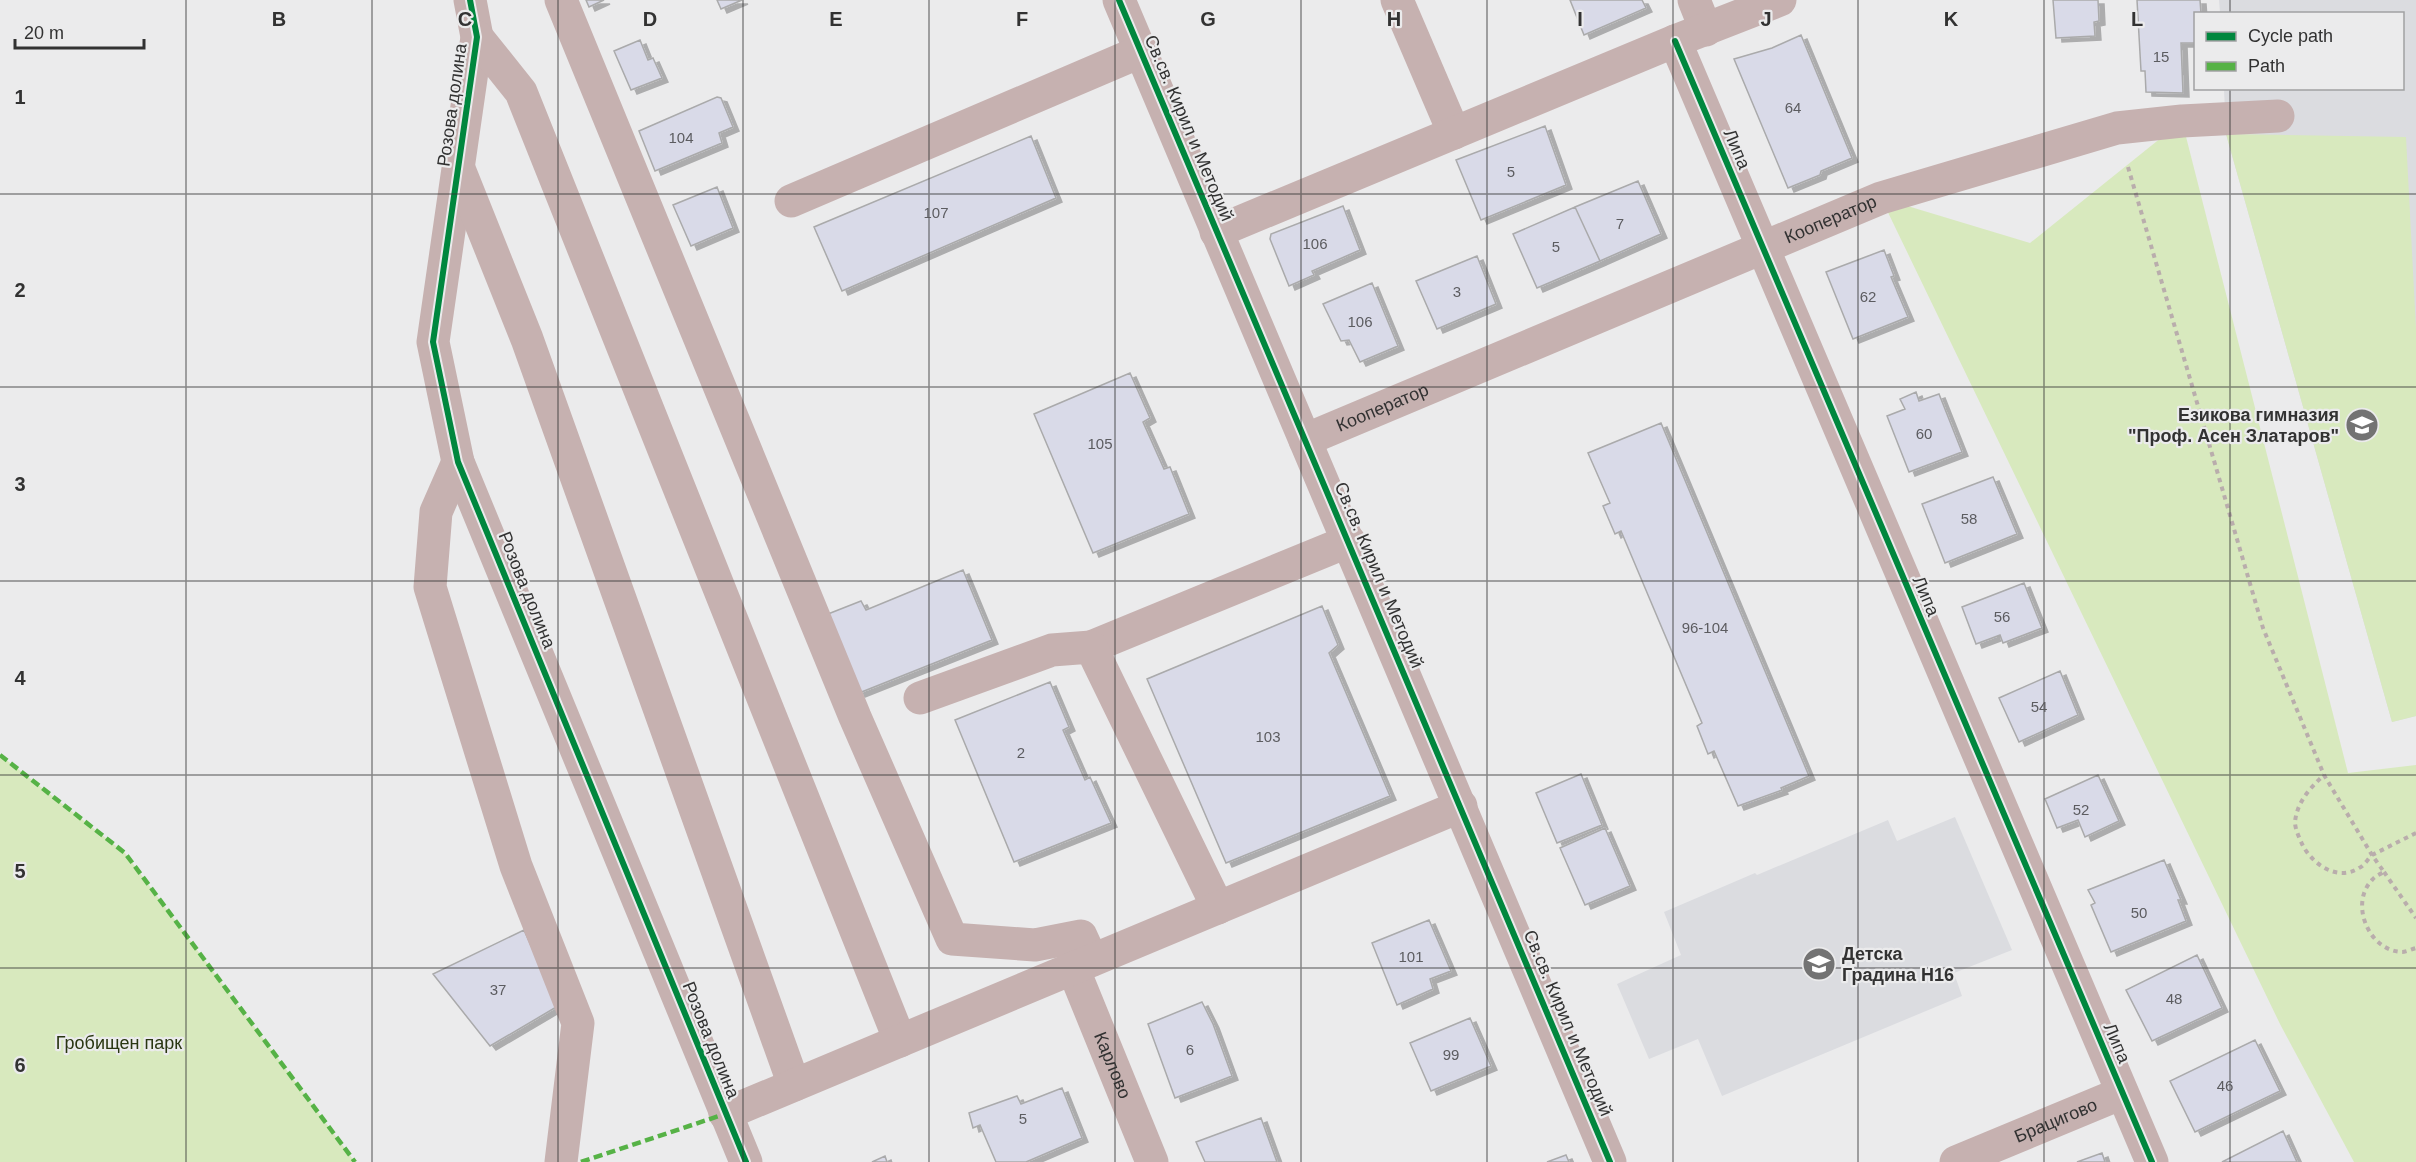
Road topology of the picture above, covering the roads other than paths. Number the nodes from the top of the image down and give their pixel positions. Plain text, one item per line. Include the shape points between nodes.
1 (470, 0) edge
2 (561, 0) edge
3 (1119, 0) edge
4 (1397, 0) edge
5 (1694, 0) edge
6 (1780, 0) edge
7 (1706, 30) junction
8 (477, 37) junction
9 (1675, 40) junction
10 (1142, 51) junction
11 (2278, 116) dead end
12 (1454, 134) junction
13 (458, 167) junction
14 (791, 201) dead end
15 (1216, 232) junction
16 (1762, 247) junction
17 (1305, 440) junction
18 (458, 462) junction
19 (1348, 541) junction
20 (1091, 647) junction
21 (920, 698) dead end
22 (1461, 806) junction
23 (1218, 908) junction
24 (1082, 964) junction
25 (900, 1041) junction
26 (794, 1085) junction
27 (2122, 1094) junction
28 (725, 1114) junction
29 (561, 1162) edge
30 (746, 1162) edge
31 (1152, 1162) edge
32 (1610, 1162) edge
33 (1956, 1162) edge
34 (2152, 1162) edge

1 - 8 street, Розова долина
2 - 24 street, Карлово via 850,706 952,939 1035,945 1081,936
3 - 10 street, Св.св. Кирил и Методий
4 - 12 street
5 - 7 street
6 - 7 street
7 - 9 street
8 - 13 street, Розова долина
8 - 25 street via 521,92
9 - 12 street
9 - 16 street, Липа
10 - 14 street
10 - 15 street, Св.св. Кирил и Методий
11 - 16 street, Кооператор via 2117,128 1881,198
12 - 15 street
13 - 18 street, Розова долина via 433,342
13 - 26 street via 527,339
15 - 17 street, Св.св. Кирил и Методий
16 - 17 street, Кооператор
16 - 27 street, Липа
17 - 19 street, Св.св. Кирил и Методий
18 - 28 street, Розова долина
18 - 29 street via 436,512 430,587 516,866 579,1023
19 - 20 street
19 - 22 street, Св.св. Кирил и Методий
20 - 21 street via 1052,650
20 - 23 street
22 - 23 street
22 - 32 street, Св.св. Кирил и Методий
23 - 24 street
24 - 25 street
24 - 31 street, Карлово
25 - 26 street
26 - 28 street
27 - 33 street, Брацигово
27 - 34 street, Липа
28 - 30 street, Розова долина

